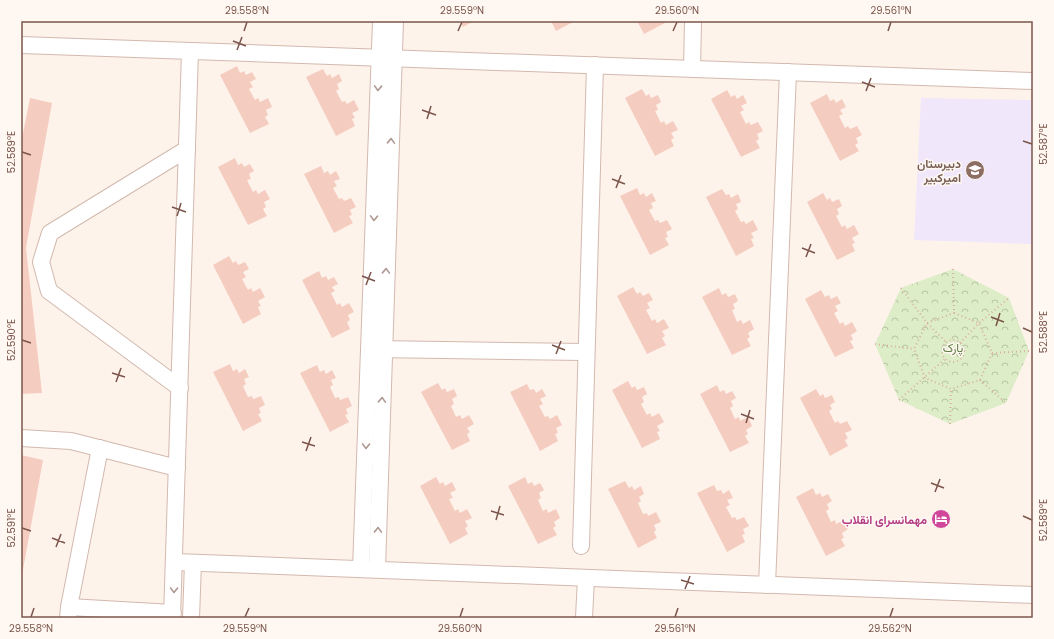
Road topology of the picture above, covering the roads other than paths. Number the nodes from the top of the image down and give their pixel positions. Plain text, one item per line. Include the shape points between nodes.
1 (380, 21) edge
2 (395, 21) edge
3 (694, 21) edge
4 (21, 45) edge
5 (190, 51) junction
6 (386, 58) junction
7 (595, 66) junction
8 (692, 69) junction
9 (788, 72) junction
10 (1033, 80) edge
11 (187, 149) junction
12 (376, 349) junction
13 (586, 352) junction
14 (180, 388) junction
15 (21, 438) edge
16 (100, 448) junction
17 (178, 468) junction
18 (581, 546) dead end
19 (175, 562) junction
20 (193, 563) junction
21 (369, 569) junction
22 (586, 578) junction
23 (767, 585) junction
24 (1033, 596) edge
25 (68, 613) edge
26 (172, 616) edge
27 (191, 618) edge
28 (584, 618) edge

1 - 6 street
2 - 6 street
3 - 8 street
4 - 5 street
5 - 6 street
5 - 11 street
6 - 7 street
6 - 12 street
7 - 8 street
7 - 13 street
8 - 9 street
9 - 10 street
9 - 23 street
11 - 14 street
11 - 14 street via 50,233 41,262 49,291
12 - 13 street
12 - 21 street
13 - 18 street
14 - 17 street
15 - 16 street via 71,441
16 - 17 street
16 - 25 street
17 - 19 street
19 - 20 street
19 -> 26 street
20 - 21 street
20 - 27 street
21 - 22 street
22 - 23 street
22 - 28 street
23 - 24 street
25 - 26 street

